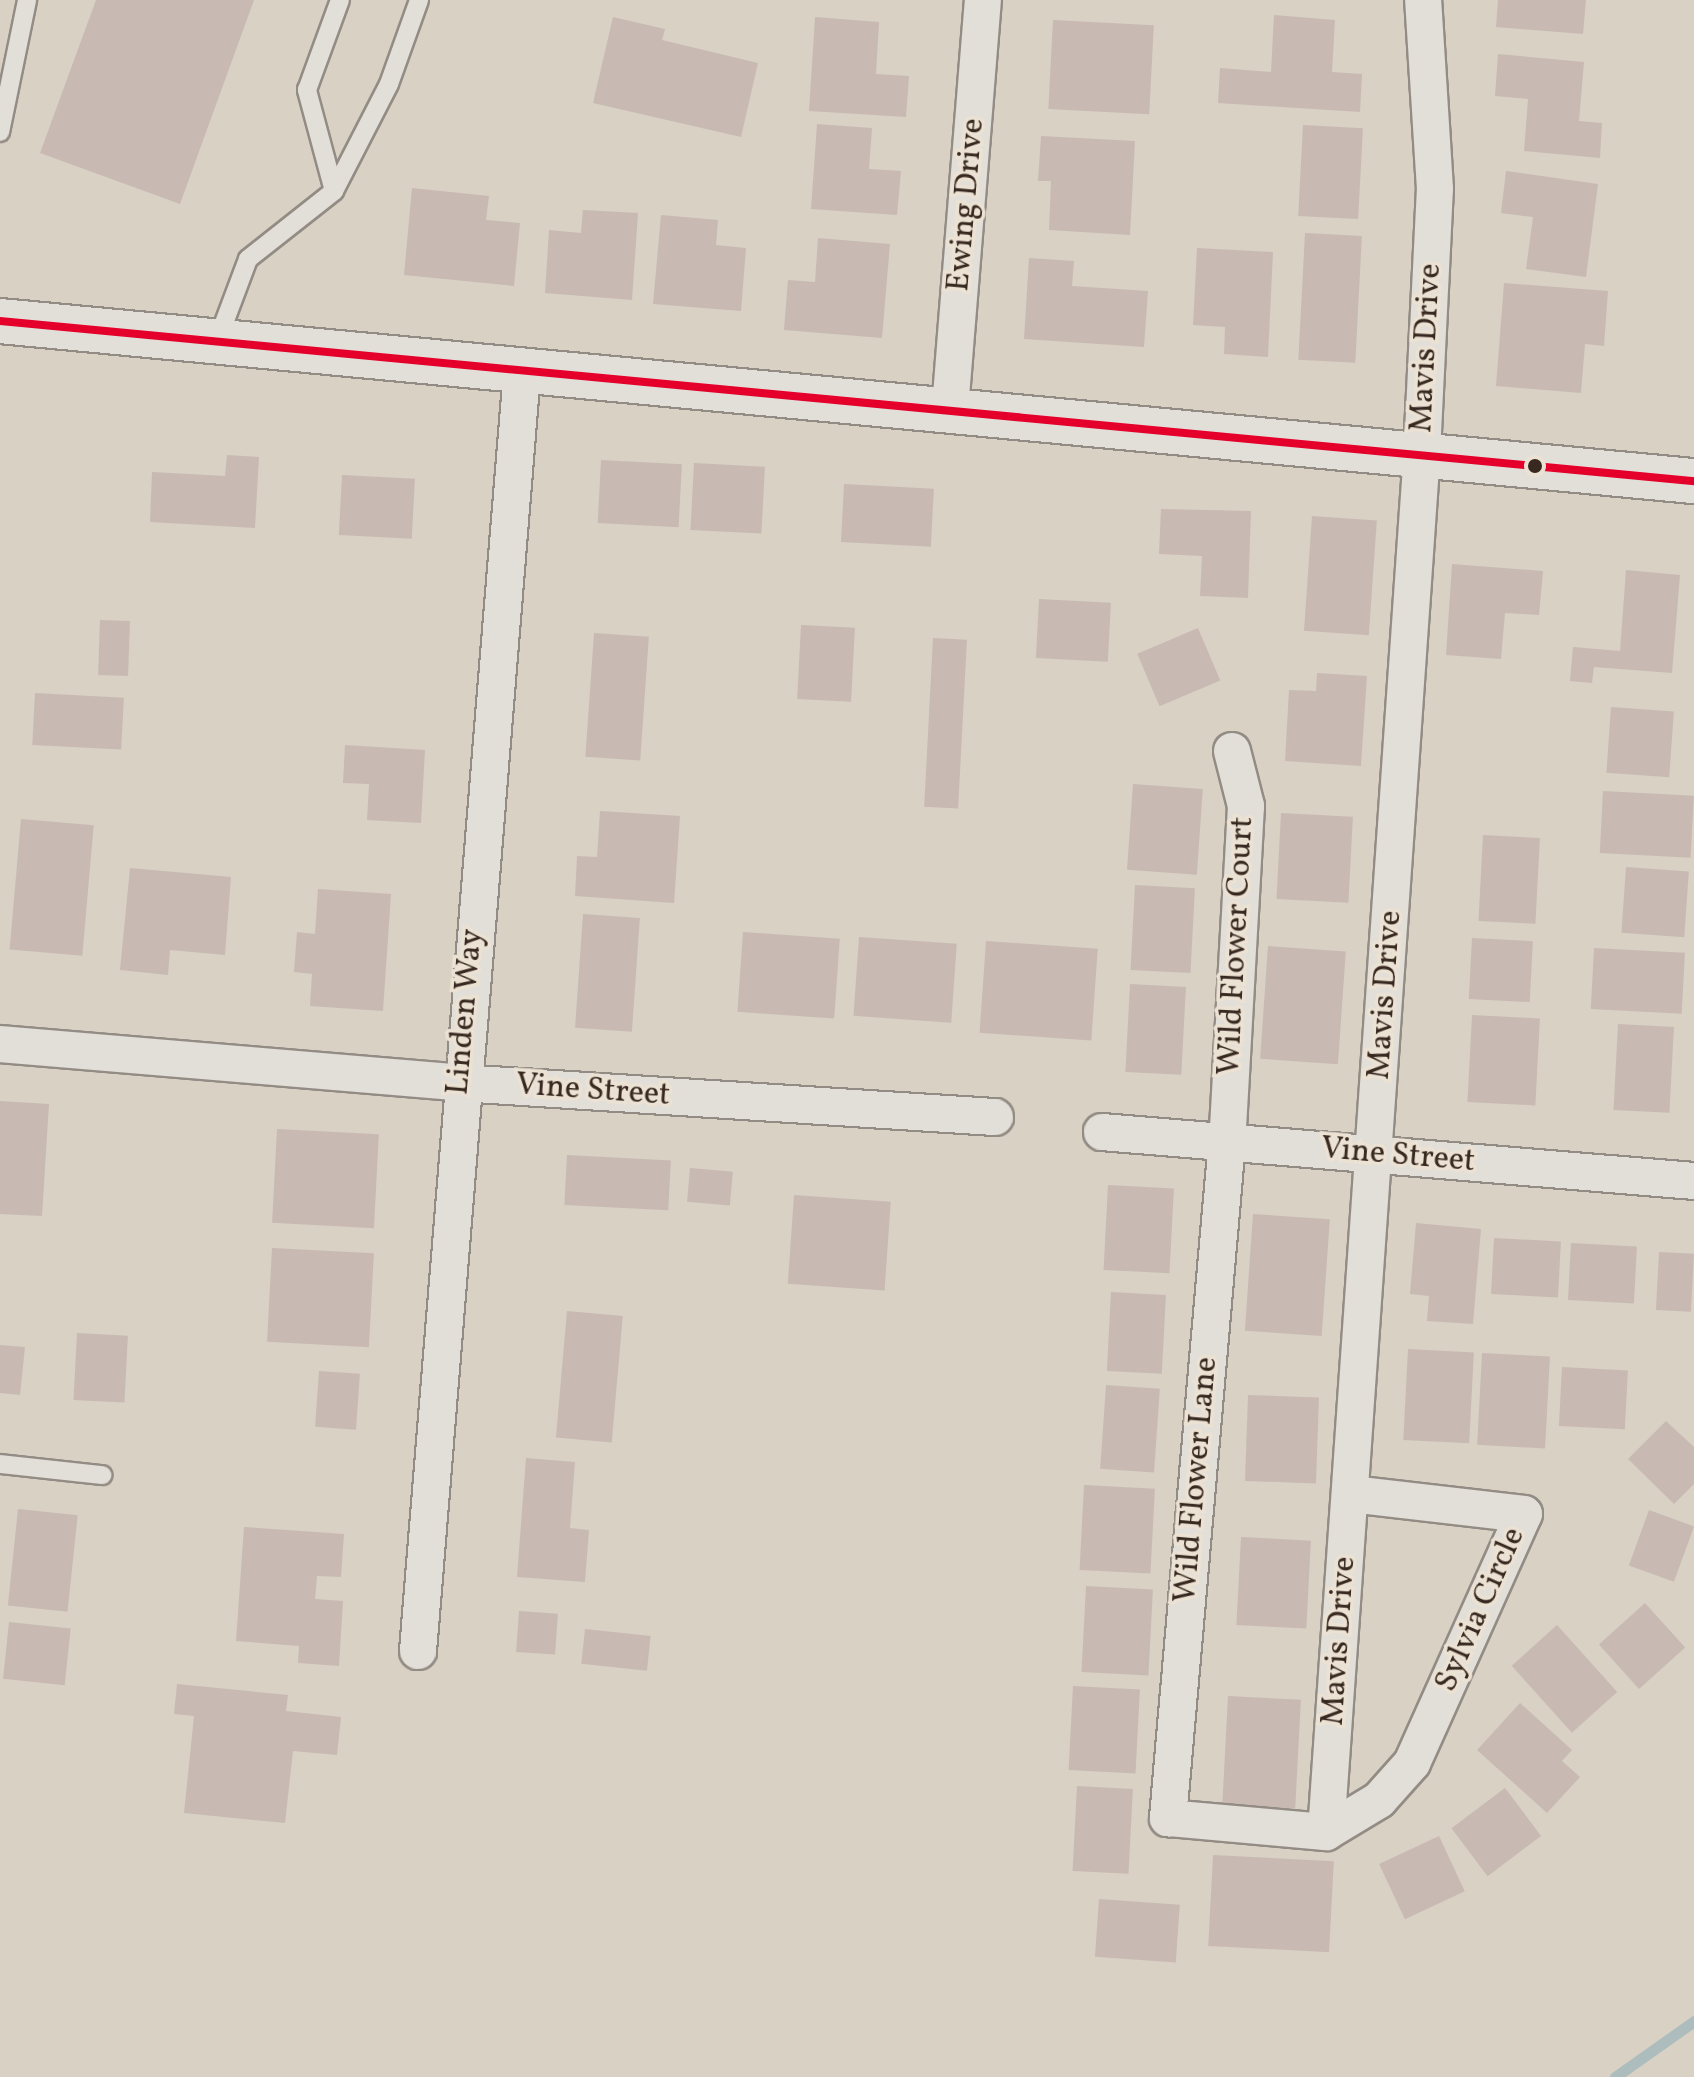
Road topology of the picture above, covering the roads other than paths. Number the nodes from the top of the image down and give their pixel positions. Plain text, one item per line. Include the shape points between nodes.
1 (27, 0) edge
2 (340, 0) edge
3 (419, 0) edge
4 (983, 0) edge
5 (1423, 0) edge
6 (0, 132) edge
7 (334, 191) junction
8 (0, 321) edge
9 (218, 339) junction
10 (522, 373) junction
11 (950, 409) junction
12 (1422, 453) junction
13 (1694, 481) edge
14 (1232, 751) dead end
15 (0, 1044) edge
16 (460, 1083) junction
17 (995, 1117) dead end
18 (1102, 1132) dead end
19 (1227, 1142) junction
20 (1375, 1154) junction
21 (1694, 1181) edge
22 (0, 1464) edge
23 (102, 1475) dead end
24 (1351, 1494) junction
25 (418, 1651) dead end
26 (1326, 1832) junction

1 - 6 lane
2 - 7 lane via 307,90
3 - 7 lane via 389,84
4 - 11 street, Ewing Drive
5 - 12 street, Mavis Drive via 1435,189
7 - 9 lane via 248,259
8 - 9 street
9 - 10 street
10 - 11 street
10 - 16 street, Linden Way
11 - 12 street
12 - 13 street
12 - 20 street, Mavis Drive
14 - 19 street, Wild Flower Court via 1246,806
15 - 16 street, Vine Street
16 - 17 street, Vine Street
16 - 25 street, Linden Way
18 - 19 street, Vine Street
19 - 20 street, Vine Street
19 - 26 street, Wild Flower Lane via 1168,1818
20 - 21 street, Vine Street
20 - 24 street, Mavis Drive
22 - 23 lane
24 - 26 street, Mavis Drive
24 - 26 street, Sylvia Circle via 1524,1514 1412,1763 1379,1800

